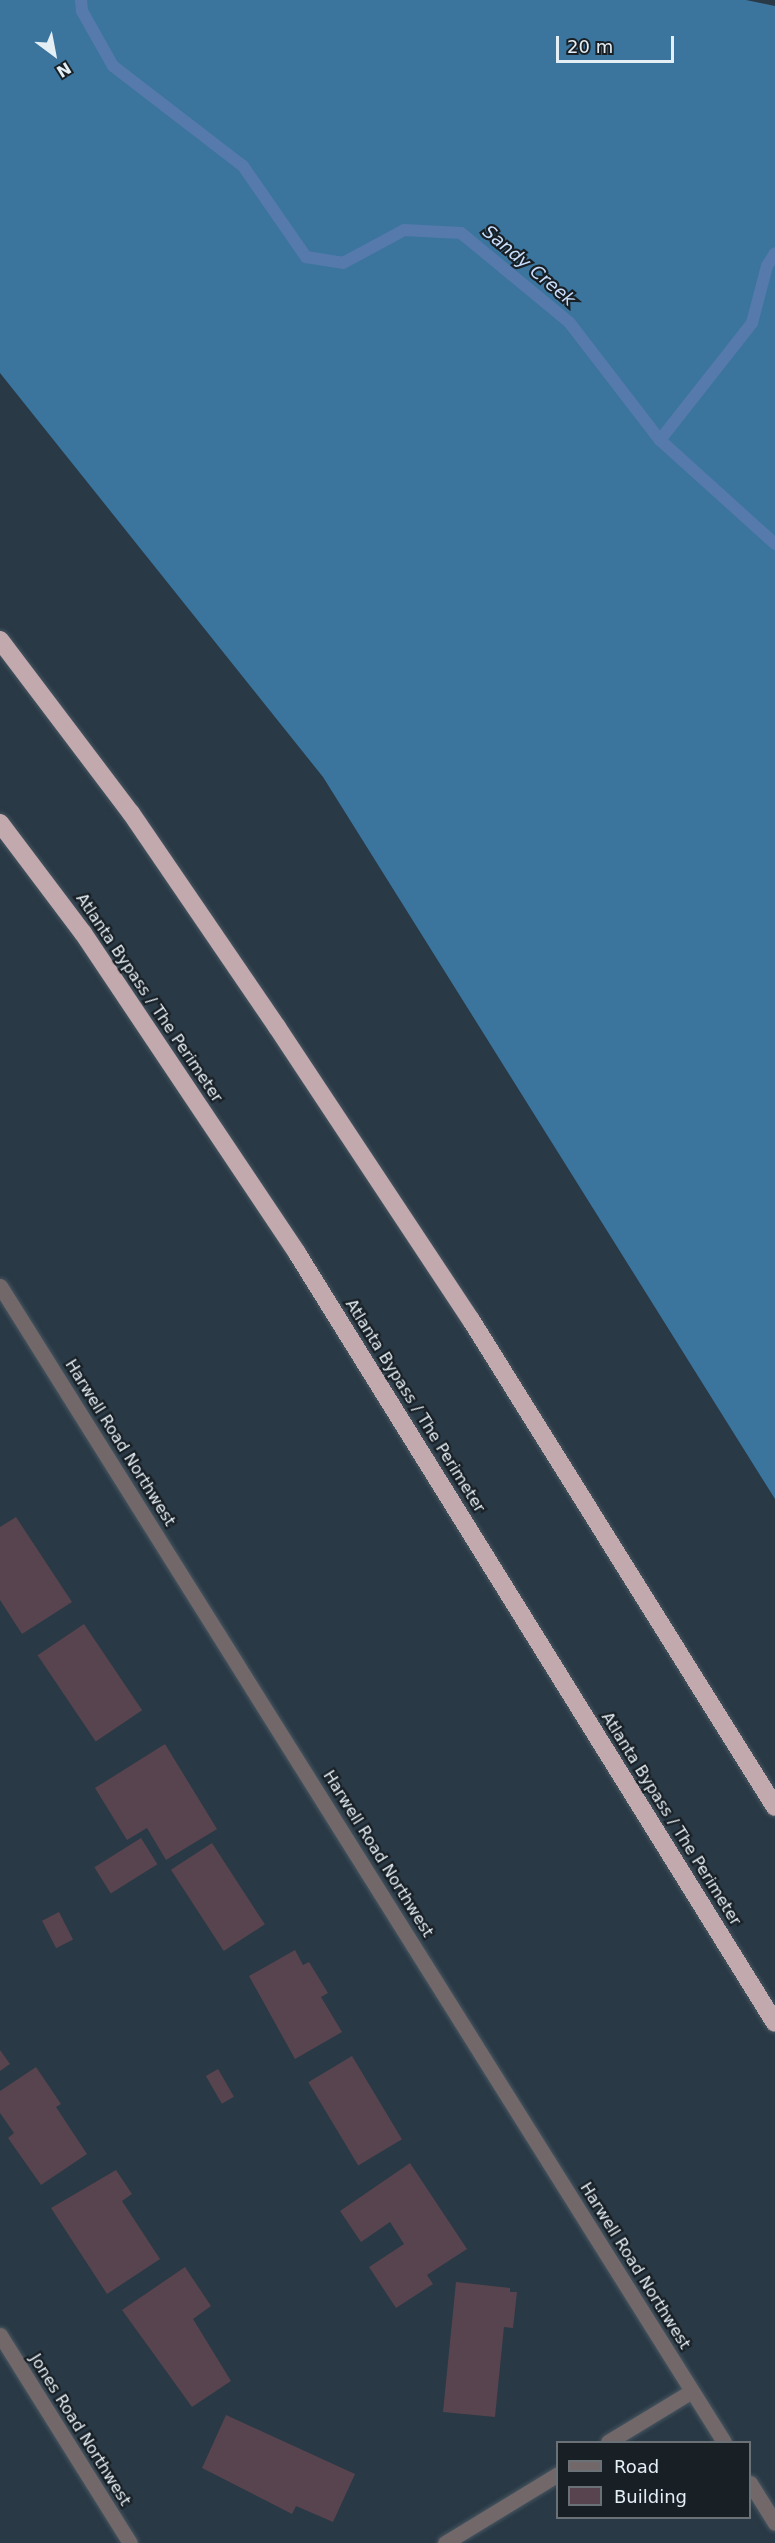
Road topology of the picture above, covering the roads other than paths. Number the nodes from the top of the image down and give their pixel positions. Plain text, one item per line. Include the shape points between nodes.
1 (0, 640) edge
2 (0, 823) edge
3 (0, 1286) edge
4 (775, 1807) edge
5 (775, 2023) edge
6 (0, 2335) edge
7 (692, 2391) junction
8 (610, 2441) edge
9 (723, 2441) edge
10 (556, 2475) edge
11 (751, 2484) edge
12 (775, 2523) edge
13 (130, 2543) edge
14 (445, 2543) edge

1 - 4 highway via 131,813 277,1027 471,1320
2 - 5 highway, Atlanta Bypass / The Perimeter via 83,933 297,1253
3 - 7 street, Harwell Road Northwest
6 - 13 street, Jones Road Northwest
7 - 8 street
7 - 9 street, Harwell Road Northwest
10 - 14 street
11 - 12 street

